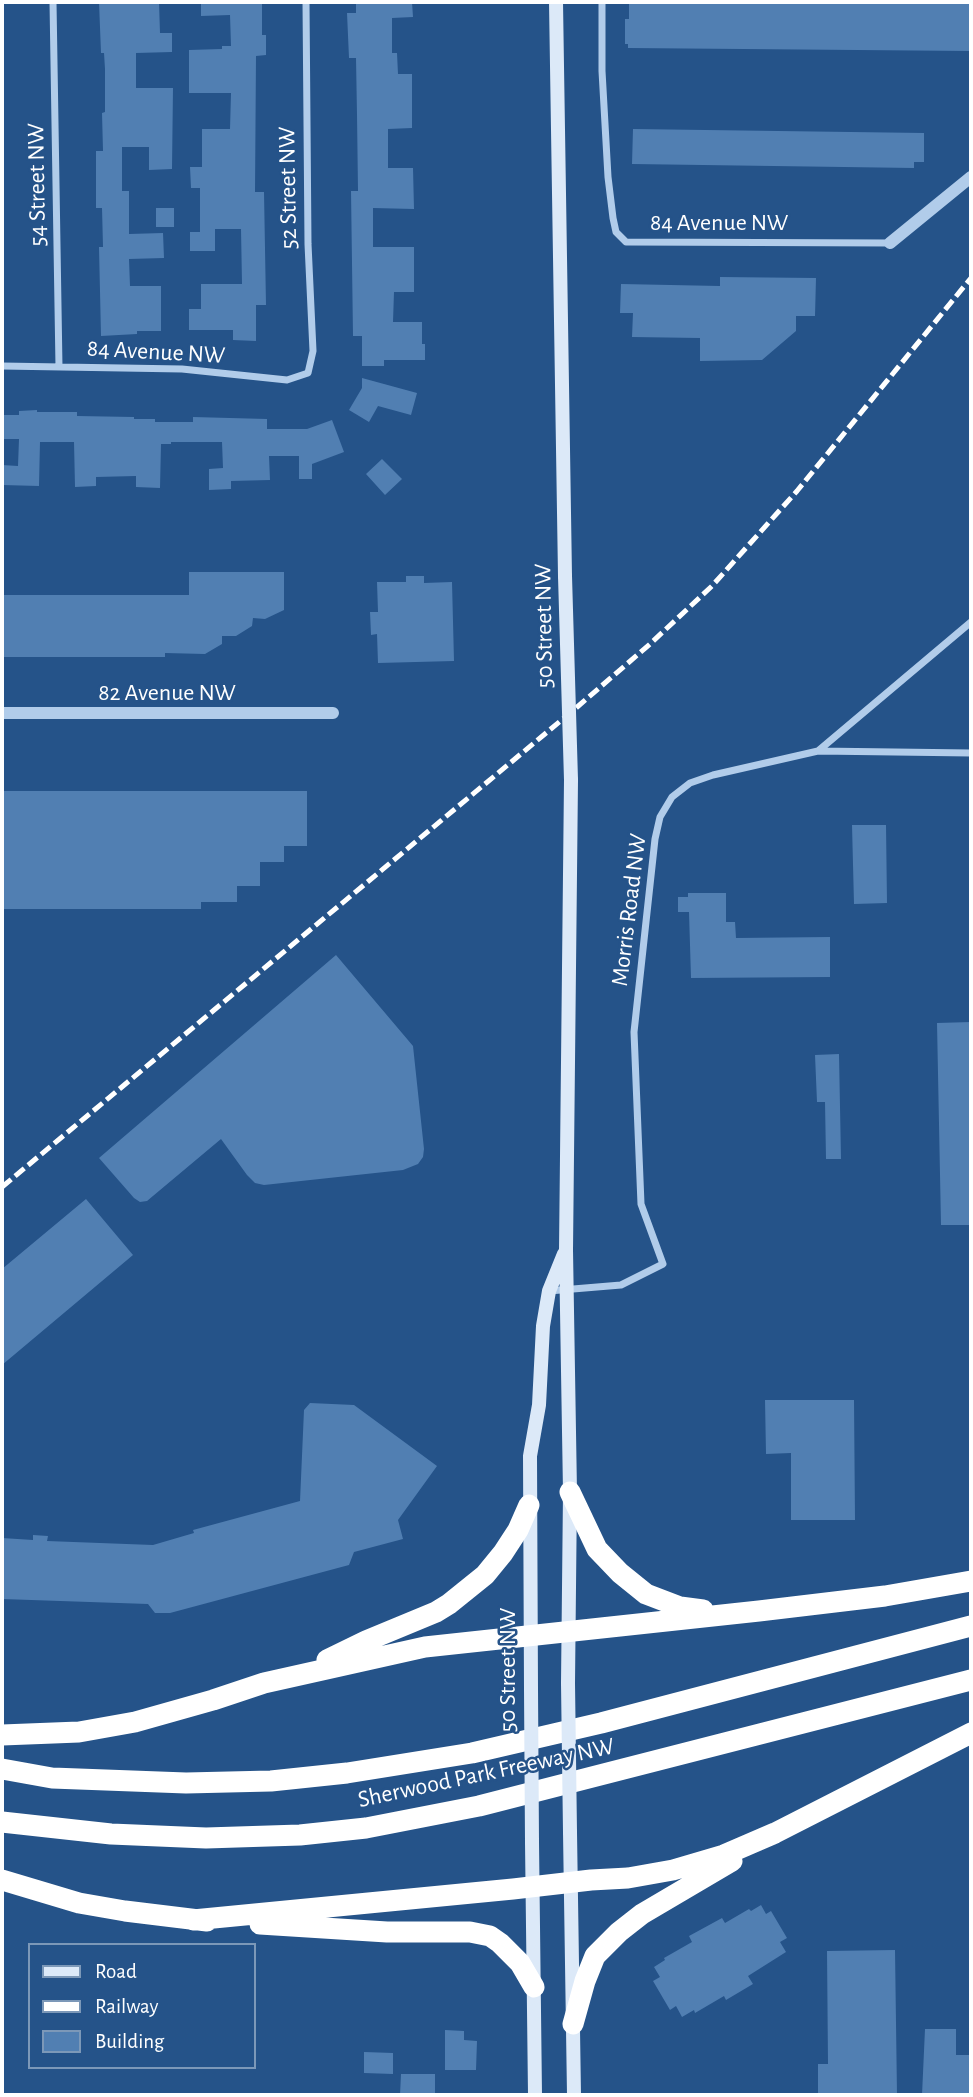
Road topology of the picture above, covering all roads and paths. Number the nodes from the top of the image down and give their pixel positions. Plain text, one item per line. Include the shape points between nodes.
1 (53, 2) edge
2 (306, 2) edge
3 (556, 2) edge
4 (602, 2) edge
5 (971, 177) edge
6 (890, 243) joint
7 (2, 366) edge
8 (59, 367) junction
9 (308, 373) joint
10 (971, 622) edge
11 (2, 713) edge
12 (333, 713) dead end
13 (818, 751) junction
14 (971, 753) edge
15 (566, 1250) junction
16 (549, 1291) junction
17 (567, 1291) junction
18 (570, 1492) junction
19 (528, 1505) junction
20 (971, 1581) edge
21 (730, 1614) junction
22 (971, 1626) edge
23 (568, 1632) junction
24 (530, 1636) junction
25 (303, 1674) junction
26 (971, 1680) edge
27 (971, 1733) edge
28 (2, 1735) edge
29 (2, 1769) edge
30 (2, 1822) edge
31 (775, 1833) junction
32 (2, 1880) edge
33 (571, 1882) junction
34 (533, 1886) junction
35 (193, 1920) junction
36 (534, 1987) junction
37 (573, 2024) junction
38 (535, 2095) edge
39 (575, 2095) edge

1 - 8 street, 54 Street NW
2 - 9 street, 52 Street NW via 313,351
3 - 15 main road, 50 Street NW, bridge via 571,779
4 - 6 street, 84 Avenue NW via 612,218 616,232 626,242
5 - 6 street
7 - 8 street, 84 Avenue NW
8 - 9 street, 84 Avenue NW via 182,369 287,380
10 - 13 street, Morris Road NW
11 - 12 street, 82 Avenue NW
13 - 14 street
13 - 17 street, Morris Road NW via 690,783 672,797 660,817 634,1032 641,1204 663,1264 621,1285
15 - 16 main road, 50 Street NW
15 - 17 main road, 50 Street NW
16 - 17 street, Morris Road NW
16 - 19 main road, 50 Street NW
17 - 18 main road, 50 Street NW
18 - 21 highway via 597,1549 646,1594 680,1607
18 - 23 main road, 50 Street NW
19 - 24 main road, 50 Street NW
19 - 25 highway via 497,1561 449,1604
20 - 21 highway
21 - 23 highway
22 - 29 highway, Sherwood Park Freeway NW via 601,1723 472,1753 347,1773 186,1783 52,1778
23 - 24 highway
23 - 33 main road, 50 Street NW, bridge
24 - 25 highway via 425,1647
24 - 34 main road, 50 Street NW, bridge
25 - 28 highway via 135,1722 79,1732
26 - 30 highway, Sherwood Park Freeway NW via 479,1806 366,1828 206,1838
27 - 31 highway
31 - 33 highway via 673,1870
31 - 37 highway via 620,1932 595,1956
32 - 35 highway via 79,1903
33 - 34 highway
33 - 37 main road, 50 Street NW
34 - 35 highway
34 - 36 main road, 50 Street NW
35 - 36 highway via 387,1932 470,1932 500,1943 520,1963
36 - 38 main road, 50 Street NW
37 - 39 main road, 50 Street NW

